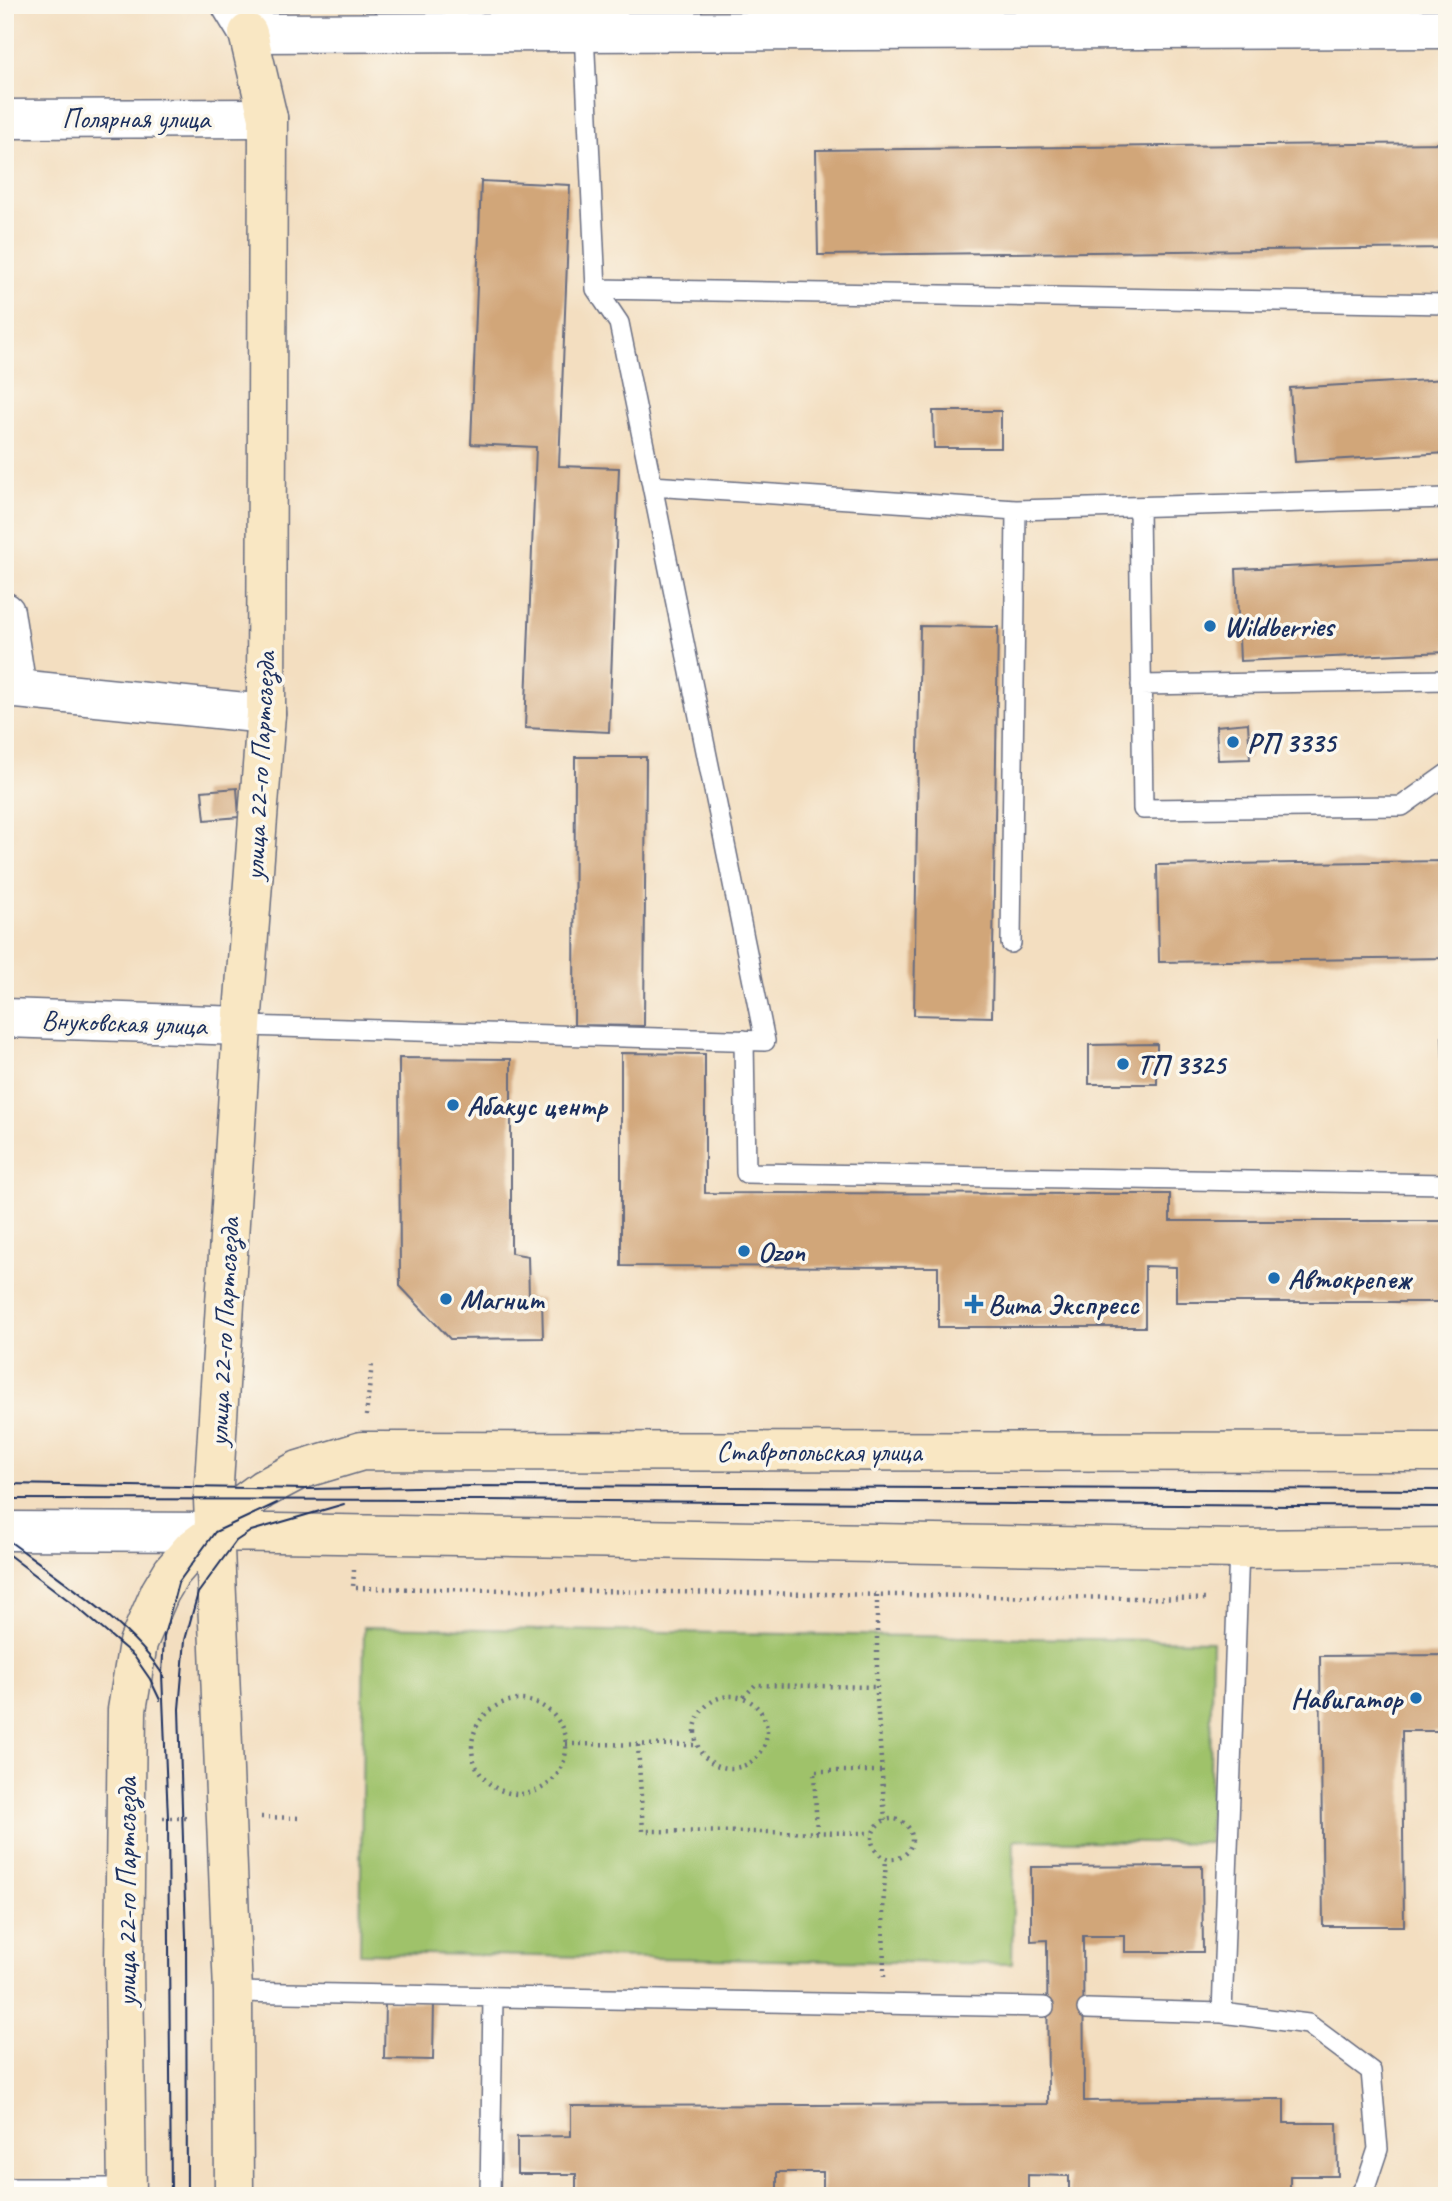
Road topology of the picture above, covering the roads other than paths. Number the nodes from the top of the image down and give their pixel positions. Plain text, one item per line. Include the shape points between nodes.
1 (588, 14) edge
2 (1190, 18) edge
3 (240, 19) edge
4 (339, 19) edge
5 (1447, 29) edge
6 (268, 118) junction
7 (5, 119) edge
8 (596, 289) junction
9 (1447, 304) edge
10 (652, 486) junction
11 (1447, 498) edge
12 (1139, 507) junction
13 (1016, 510) junction
14 (5, 612) edge
15 (1447, 680) edge
16 (1141, 685) junction
17 (266, 714) junction
18 (1447, 774) edge
19 (1011, 943) dead end
20 (5, 1018) edge
21 (242, 1026) junction
22 (744, 1040) junction
23 (1447, 1184) edge
24 (1447, 1452) edge
25 (5, 1531) edge
26 (215, 1532) junction
27 (1447, 1547) edge
28 (1239, 1549) junction
29 (233, 1992) junction
30 (493, 1998) junction
31 (1044, 2007) dead end
32 (1087, 2009) dead end
33 (1222, 2013) junction
34 (5, 2188) edge
35 (127, 2192) edge
36 (234, 2196) edge
37 (490, 2196) edge
38 (1360, 2196) edge

1 - 2 street
1 - 4 street
1 - 8 lane
2 - 5 street
3 - 4 street
3 - 6 street, улица 22-го Партсъезда
6 - 7 street, Полярная улица
6 - 17 street, улица 22-го Партсъезда
8 - 9 lane
8 - 10 lane via 619,323
10 - 13 lane
10 - 22 lane via 765,1041
11 - 12 lane
12 - 13 lane
12 - 16 lane
13 - 19 lane
14 - 17 street via 17,689
15 - 16 lane
16 - 18 lane via 1143,809 1402,806
17 - 21 street, улица 22-го Партсъезда
20 - 21 street, Внуковская улица
21 - 22 lane
21 - 26 street, улица 22-го Партсъезда
22 - 23 lane via 746,1173
24 - 26 street, Ставропольская улица via 362,1451 299,1470 263,1489
25 - 26 street
26 - 28 street
26 - 29 street, улица 22-го Партсъезда
26 - 35 street, улица 22-го Партсъезда via 191,1550 160,1592 138,1643 130,1683 124,1962
27 - 28 street
28 - 33 lane
29 - 30 lane
29 - 36 street, улица 22-го Партсъезда
30 - 31 lane
30 - 37 lane
32 - 33 lane
33 - 38 lane via 1308,2024 1371,2071 1378,2149
34 - 35 lane

